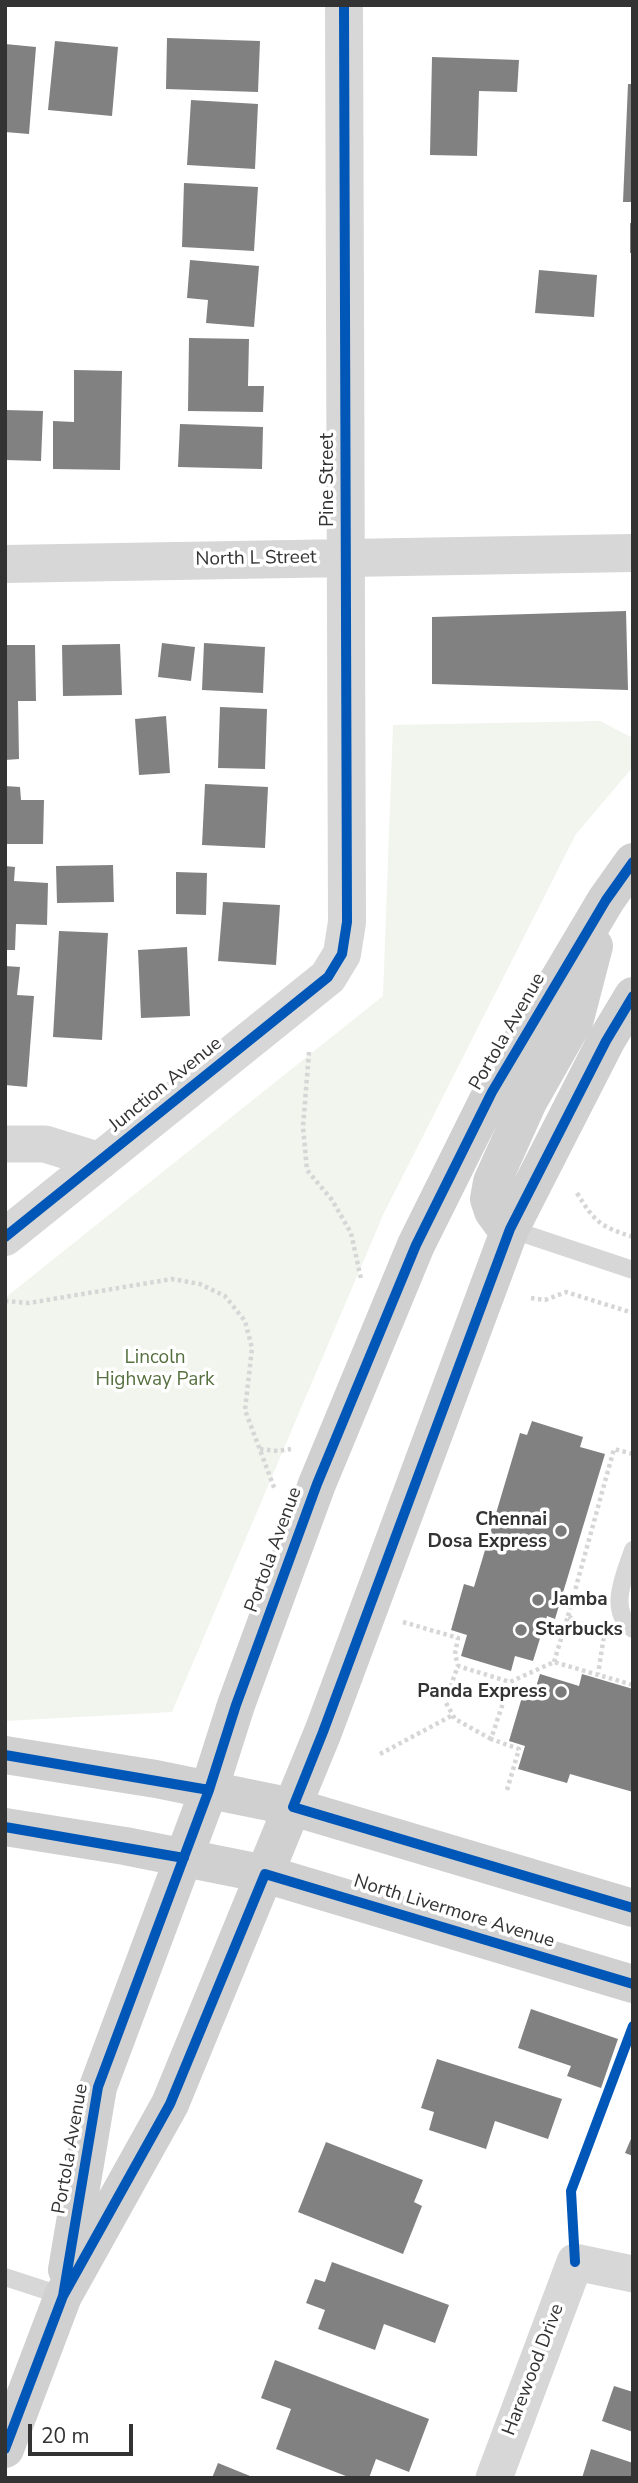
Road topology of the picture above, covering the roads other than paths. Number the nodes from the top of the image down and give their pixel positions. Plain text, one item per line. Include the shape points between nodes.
1 (344, 5) edge
2 (633, 553) edge
3 (346, 558) junction
4 (5, 564) edge
5 (633, 862) edge
6 (606, 900) junction
7 (342, 954) joint
8 (633, 996) edge
9 (5, 1144) edge
10 (100, 1161) junction
11 (510, 1229) junction
12 (5, 1237) edge
13 (633, 1269) edge
14 (633, 1550) edge
15 (633, 1629) edge
16 (5, 1755) edge
17 (209, 1790) junction
18 (293, 1807) junction
19 (5, 1827) edge
20 (184, 1858) junction
21 (265, 1874) junction
22 (633, 1908) edge
23 (633, 1984) edge
24 (633, 2274) edge
25 (5, 2277) edge
26 (63, 2296) junction
27 (9, 2426) edge
28 (494, 2478) edge

1 - 3 street, Pine Street
2 - 3 street, North L Street
3 - 4 street, North L Street
3 - 7 street, Pine Street via 348,922
5 - 6 main road, Portola Avenue
6 - 11 main road via 575,1019 528,1102 492,1182 489,1199 493,1211
6 - 17 main road, Portola Avenue via 492,1092 416,1245 317,1484
7 - 10 street, Junction Avenue via 328,976
8 - 11 main road, Portola Avenue
9 - 10 street via 45,1144
10 - 12 street, Junction Avenue
11 - 13 lane
11 - 18 main road, Portola Avenue
14 - 15 lane via 618,1600 625,1624
16 - 17 main road
17 - 18 main road
17 - 20 main road, Portola Avenue
18 - 21 main road, Portola Avenue
18 - 22 main road
19 - 20 main road, North Livermore Avenue
20 - 21 main road, North Livermore Avenue
20 - 26 main road, Portola Avenue via 98,2087
21 - 23 main road, North Livermore Avenue
21 - 26 main road, Portola Avenue via 170,2104
24 - 28 street, Harewood Drive via 575,2262
25 - 26 lane
26 - 27 main road, Portola Avenue

